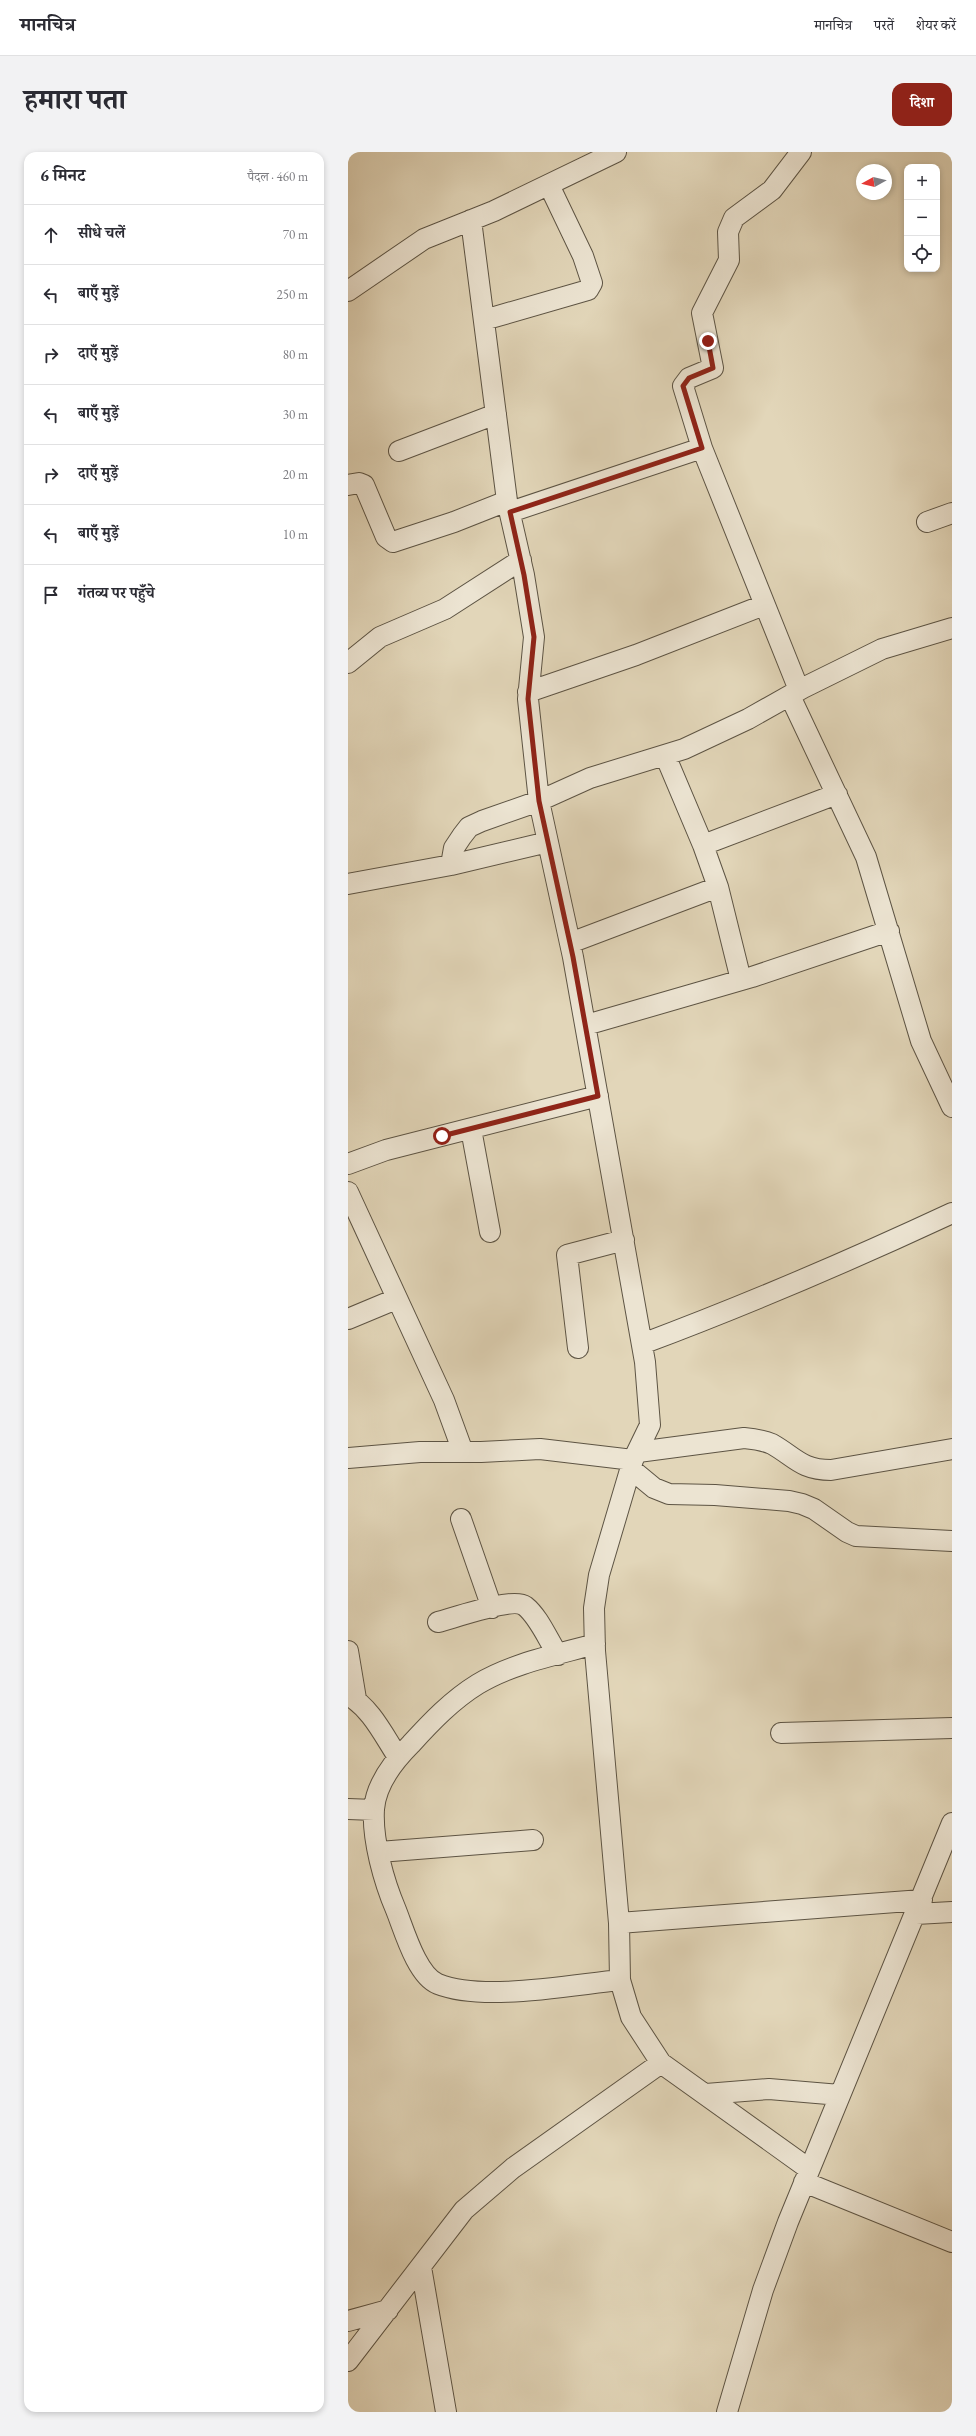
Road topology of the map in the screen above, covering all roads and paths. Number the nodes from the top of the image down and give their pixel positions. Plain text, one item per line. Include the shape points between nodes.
1 (616, 152) edge
2 (802, 152) edge
3 (550, 185) junction
4 (471, 220) junction
5 (348, 291) edge
6 (484, 320) junction
7 (496, 414) junction
8 (702, 448) junction
9 (399, 450) dead end
10 (348, 485) edge
11 (508, 506) junction
12 (952, 513) edge
13 (927, 522) dead end
14 (521, 560) junction
15 (764, 605) junction
16 (952, 628) edge
17 (348, 663) edge
18 (528, 692) junction
19 (794, 693) junction
20 (665, 755) junction
21 (837, 794) junction
22 (539, 801) junction
23 (548, 842) junction
24 (703, 845) junction
25 (451, 865) junction
26 (348, 884) edge
27 (718, 887) junction
28 (889, 931) junction
29 (570, 943) junction
30 (741, 980) junction
31 (586, 1025) junction
32 (598, 1096) junction
33 (952, 1107) edge
34 (471, 1128) junction
35 (348, 1164) edge
36 (348, 1192) edge
37 (952, 1213) edge
38 (490, 1232) dead end
39 (624, 1240) junction
40 (396, 1299) junction
41 (348, 1319) edge
42 (642, 1344) junction
43 (578, 1348) dead end
44 (952, 1449) edge
45 (463, 1452) junction
46 (348, 1458) edge
47 (634, 1460) junction
48 (461, 1519) dead end
49 (952, 1541) edge
50 (492, 1608) junction
51 (438, 1622) dead end
52 (595, 1644) junction
53 (348, 1651) edge
54 (558, 1655) junction
55 (352, 1697) edge
56 (952, 1728) edge
57 (781, 1733) dead end
58 (398, 1757) junction
59 (348, 1809) edge
60 (374, 1810) junction
61 (952, 1823) edge
62 (533, 1840) dead end
63 (379, 1852) junction
64 (919, 1907) junction
65 (952, 1912) edge
66 (619, 1923) junction
67 (620, 1980) junction
68 (661, 2063) junction
69 (706, 2094) junction
70 (840, 2096) junction
71 (806, 2176) junction
72 (952, 2242) edge
73 (421, 2267) junction
74 (388, 2310) junction
75 (348, 2321) edge
76 (348, 2361) edge
77 (446, 2412) edge
78 (727, 2412) edge

1 - 3 street
2 - 8 street via 772,190 734,218 728,232 729,260 702,313 713,368 689,378 683,386
3 - 4 street
3 - 6 street via 583,256 592,283 588,290
4 - 5 street via 424,239
4 - 6 street
6 - 7 street
7 - 9 street
7 - 11 street
8 - 11 street
8 - 15 street
10 - 11 street via 364,485 386,537 393,542
11 - 14 street
12 - 13 street
14 - 17 street via 445,609 380,637
14 - 18 street via 534,637
15 - 18 street via 636,655
15 - 19 street
16 - 19 street via 882,649
18 - 22 street
19 - 20 street via 748,719 684,749
19 - 21 street
20 - 22 street via 590,778
20 - 24 street
21 - 24 street
21 - 28 street via 866,857
22 - 23 street
22 - 25 street via 469,828 454,848
23 - 25 street
23 - 29 street
24 - 27 street
25 - 26 street
27 - 29 street
27 - 30 street
28 - 30 street
28 - 33 street via 921,1042
29 - 31 street
30 - 31 street
31 - 32 street
32 - 34 street
32 - 39 street
34 - 35 street via 386,1150
34 - 38 street
36 - 40 street
37 - 42 street via 830,1270
39 - 42 street
39 - 43 street via 567,1255
40 - 41 street
40 - 45 street via 444,1400
42 - 47 street via 650,1425
44 - 47 street via 831,1470 816,1470 802,1466 772,1444 744,1438
45 - 46 street via 420,1452
45 - 47 street via 540,1449
47 - 49 street via 654,1488 669,1494 715,1494 789,1501 814,1509 856,1536
47 - 52 street via 599,1575 594,1608
48 - 50 street
50 - 51 street
50 - 54 street via 514,1604 525,1607
52 - 54 street
52 - 66 street
53 - 55 street
54 - 58 street via 521,1665 479,1684 440,1713
55 - 58 street via 371,1716
56 - 57 street
58 - 60 street via 378,1790
59 - 60 street
60 - 63 street
61 - 64 street
62 - 63 street
63 - 67 street via 387,1888 422,1972 437,1984 481,1994
64 - 65 street
64 - 66 street
64 - 70 street
66 - 67 street
67 - 68 street via 631,2017
68 - 69 street
68 - 73 street via 513,2168 464,2210
69 - 70 street via 769,2089
69 - 71 street
70 - 71 street
71 - 72 street
71 - 78 street via 763,2290
73 - 74 street
73 - 77 street
74 - 75 street
74 - 76 street

